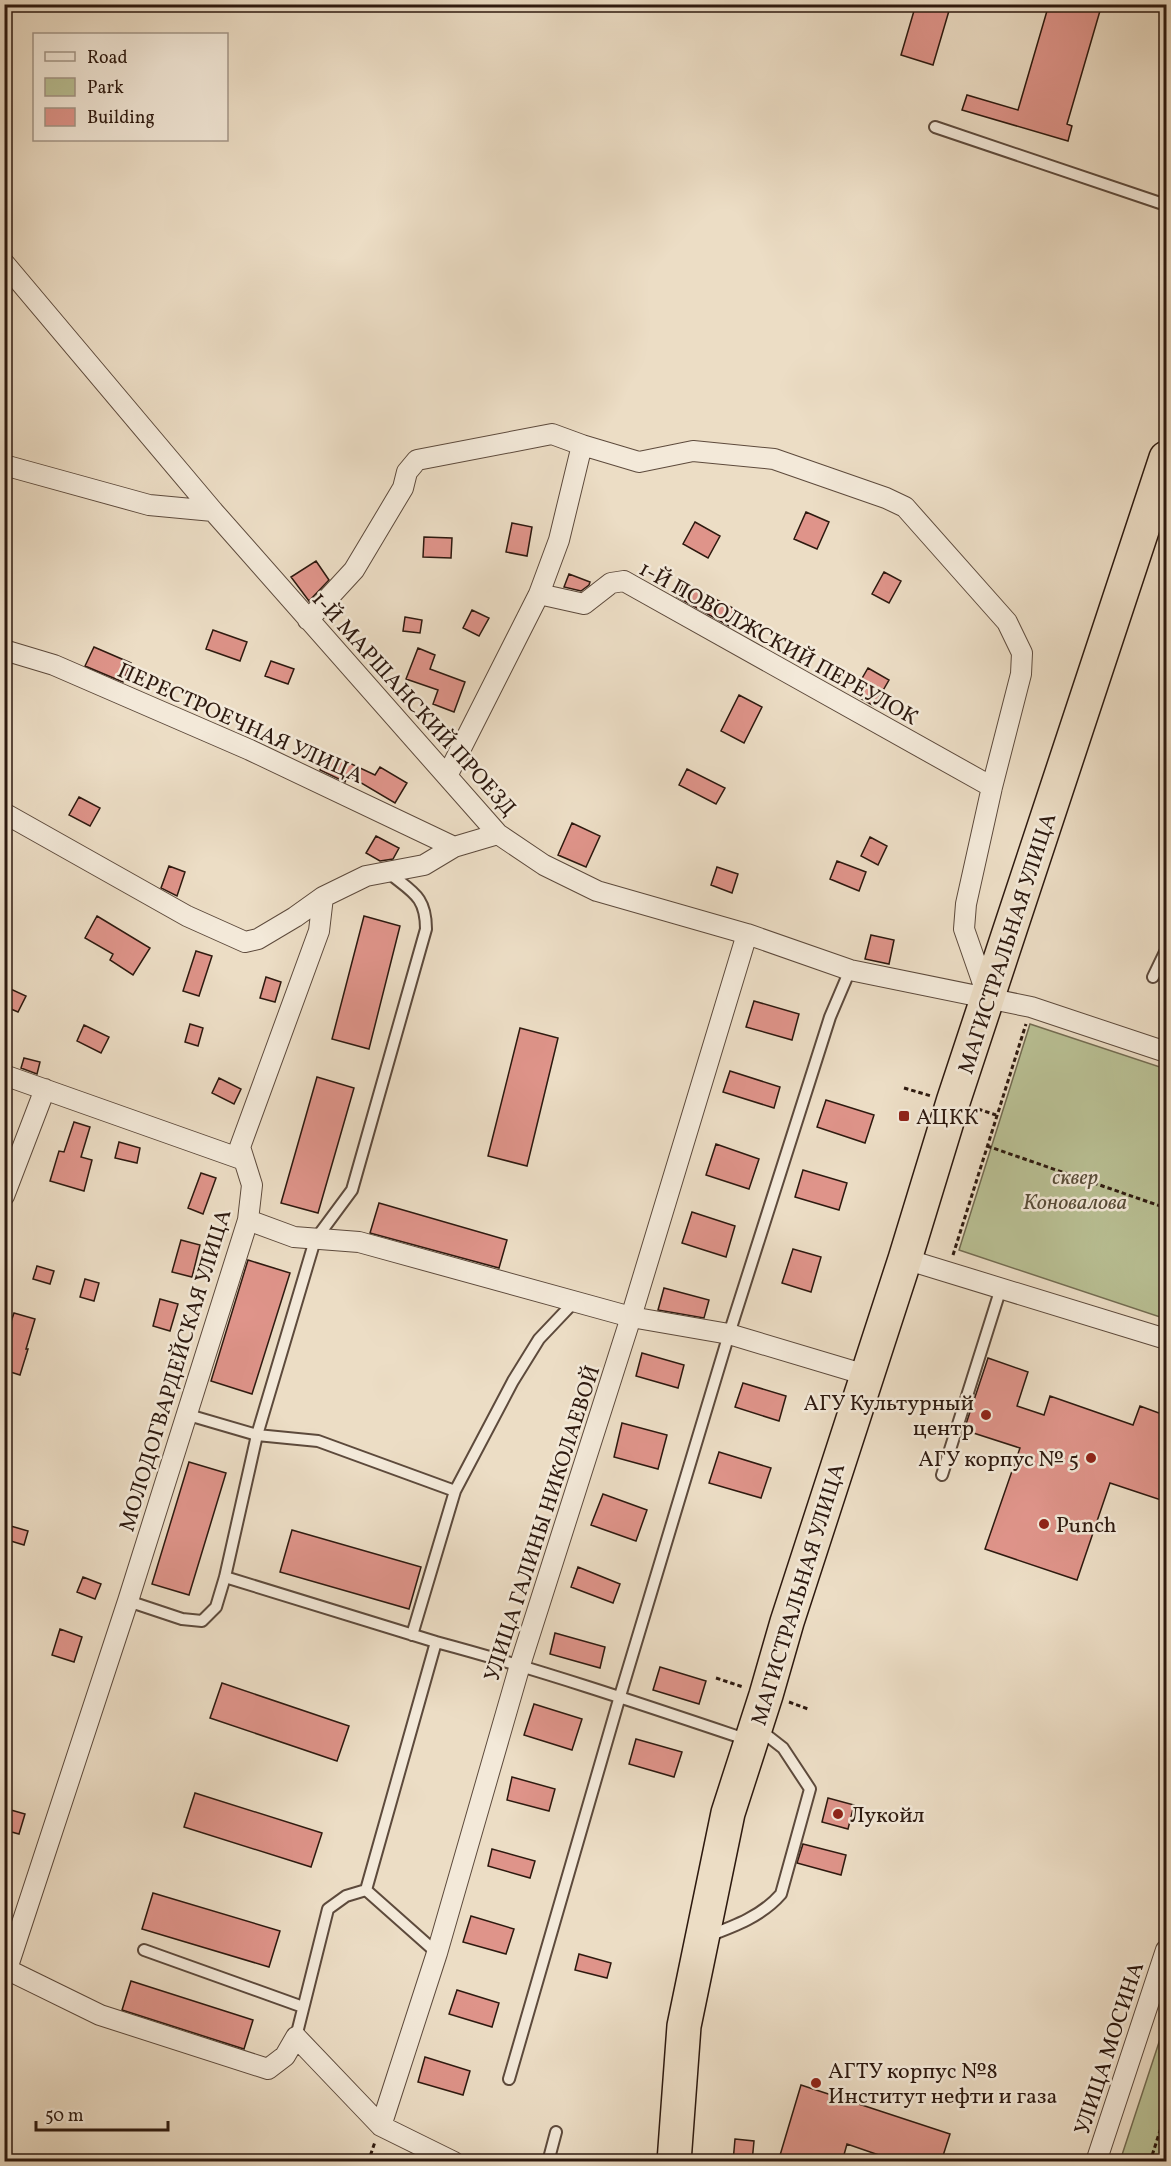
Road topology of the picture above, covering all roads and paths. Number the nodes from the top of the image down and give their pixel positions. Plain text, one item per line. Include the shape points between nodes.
1 (935, 127) dead end
2 (1167, 205) edge
3 (4, 263) edge
4 (582, 446) junction
5 (1167, 458) edge
6 (4, 465) edge
7 (213, 511) junction
8 (539, 594) junction
9 (308, 620) junction
10 (4, 650) edge
11 (448, 774) junction
12 (992, 787) junction
13 (4, 813) edge
14 (498, 834) junction
15 (454, 847) junction
16 (389, 873) junction
17 (323, 897) junction
18 (747, 934) junction
19 (1167, 950) edge
20 (850, 970) junction
21 (1153, 977) dead end
22 (988, 998) junction
23 (1031, 1007) junction
24 (1167, 1052) edge
25 (4, 1075) edge
26 (45, 1089) junction
27 (986, 1146) junction
28 (244, 1160) junction
29 (4, 1196) edge
30 (1167, 1208) edge
31 (248, 1220) junction
32 (315, 1240) junction
33 (905, 1259) junction
34 (948, 1271) junction
35 (1001, 1288) junction
36 (575, 1301) junction
37 (631, 1317) junction
38 (729, 1334) junction
39 (1167, 1339) edge
40 (866, 1376) junction
41 (185, 1414) junction
42 (258, 1435) junction
43 (942, 1474) dead end
44 (455, 1491) junction
45 (225, 1577) junction
46 (128, 1601) junction
47 (412, 1635) junction
48 (436, 1642) junction
49 (520, 1665) junction
50 (620, 1696) junction
51 (753, 1734) junction
52 (366, 1890) junction
53 (702, 1938) junction
54 (144, 1950) dead end
55 (1167, 1950) edge
56 (437, 1953) junction
57 (6, 1968) edge
58 (303, 2007) junction
59 (296, 2037) junction
60 (509, 2079) dead end
61 (1167, 2112) edge
62 (381, 2126) junction
63 (556, 2132) dead end
64 (454, 2162) edge
65 (548, 2162) edge
66 (674, 2162) edge
67 (1096, 2162) edge
68 (1150, 2162) edge

1 - 2 lane
3 - 7 street, 1-Й МАРШАНСКИЙ ПРОЕЗД
4 - 8 street via 559,540
4 - 9 street via 552,434 417,460 354,570
4 - 12 street via 639,462 693,451 774,459 906,507 1007,622 1022,653 1022,674
5 - 22 highway, МАГИСТРАЛЬНАЯ УЛИЦА
6 - 7 street via 149,505
7 - 9 street, 1-Й МАРШАНСКИЙ ПРОЕЗД
8 - 11 street
8 - 12 street, 1-Й ПОВОЛЖСКИЙ ПЕРЕУЛОК via 584,604 611,583 624,581
9 - 11 street, 1-Й МАРШАНСКИЙ ПРОЕЗД
10 - 15 street, ПЕРЕСТРОЕЧНАЯ УЛИЦА via 54,665 250,750
11 - 14 street, 1-Й МАРШАНСКИЙ ПРОЕЗД
12 - 22 street via 964,929
13 - 17 street via 187,916 245,942 258,939
14 - 15 street
14 - 18 street, 1-Й МАРШАНСКИЙ ПРОЕЗД via 544,865 597,891
15 - 16 street via 424,865
16 - 17 street via 366,876
16 - 32 lane via 419,897 426,912 426,929 352,1190
17 - 28 street, МОЛОДОГВАРДЕЙСКАЯ УЛИЦА via 319,931 240,1147
18 - 20 street, 1-Й МАРШАНСКИЙ ПРОЕЗД
18 - 37 street, УЛИЦА ГАЛИНЫ НИКОЛАЕВОЙ
19 - 21 lane
20 - 22 street, 1-Й МАРШАНСКИЙ ПРОЕЗД
20 - 38 lane via 830,1017
22 - 23 street, 1-Й МАРШАНСКИЙ ПРОЕЗД
22 - 33 highway, МАГИСТРАЛЬНАЯ УЛИЦА
23 - 24 street, 1-Й МАРШАНСКИЙ ПРОЕЗД
23 - 27 path
25 - 26 street
26 - 28 street
26 - 29 street
27 - 30 path
27 - 34 path
28 - 31 street, МОЛОДОГВАРДЕЙСКАЯ УЛИЦА via 252,1185
31 - 32 street via 294,1237
31 - 41 street, МОЛОДОГВАРДЕЙСКАЯ УЛИЦА
32 - 36 street via 359,1242
32 - 42 lane
33 - 34 street
33 - 40 highway, МАГИСТРАЛЬНАЯ УЛИЦА
34 - 35 street
35 - 39 street
35 - 43 lane
36 - 37 street
36 - 44 lane via 539,1339
37 - 38 street
37 - 49 street, УЛИЦА ГАЛИНЫ НИКОЛАЕВОЙ
38 - 40 street
38 - 50 lane
40 - 51 highway, МАГИСТРАЛЬНАЯ УЛИЦА
41 - 42 lane
41 - 46 street, МОЛОДОГВАРДЕЙСКАЯ УЛИЦА
42 - 44 lane via 318,1442
42 - 45 lane
44 - 47 lane
45 - 46 lane via 216,1607 202,1621 182,1619
45 - 47 lane
46 - 57 street, МОЛОДОГВАРДЕЙСКАЯ УЛИЦА
47 - 48 lane
48 - 49 lane
48 - 52 lane
49 - 50 lane
49 - 56 street, УЛИЦА ГАЛИНЫ НИКОЛАЕВОЙ
50 - 51 lane
50 - 60 lane
51 - 53 highway, МАГИСТРАЛЬНАЯ УЛИЦА via 728,1814
51 - 53 lane via 783,1748 810,1789 781,1894 739,1925
52 - 56 lane
52 - 58 lane via 346,1896 328,1909
53 - 66 highway, МАГИСТРАЛЬНАЯ УЛИЦА via 684,2026
54 - 58 lane
55 - 67 street, УЛИЦА МОСИНА
56 - 62 street, УЛИЦА ГАЛИНЫ НИКОЛАЕВОЙ
57 - 59 street via 100,2016 268,2069 285,2056
58 - 59 lane
59 - 62 street
61 - 68 path
62 - 64 street
63 - 65 lane

